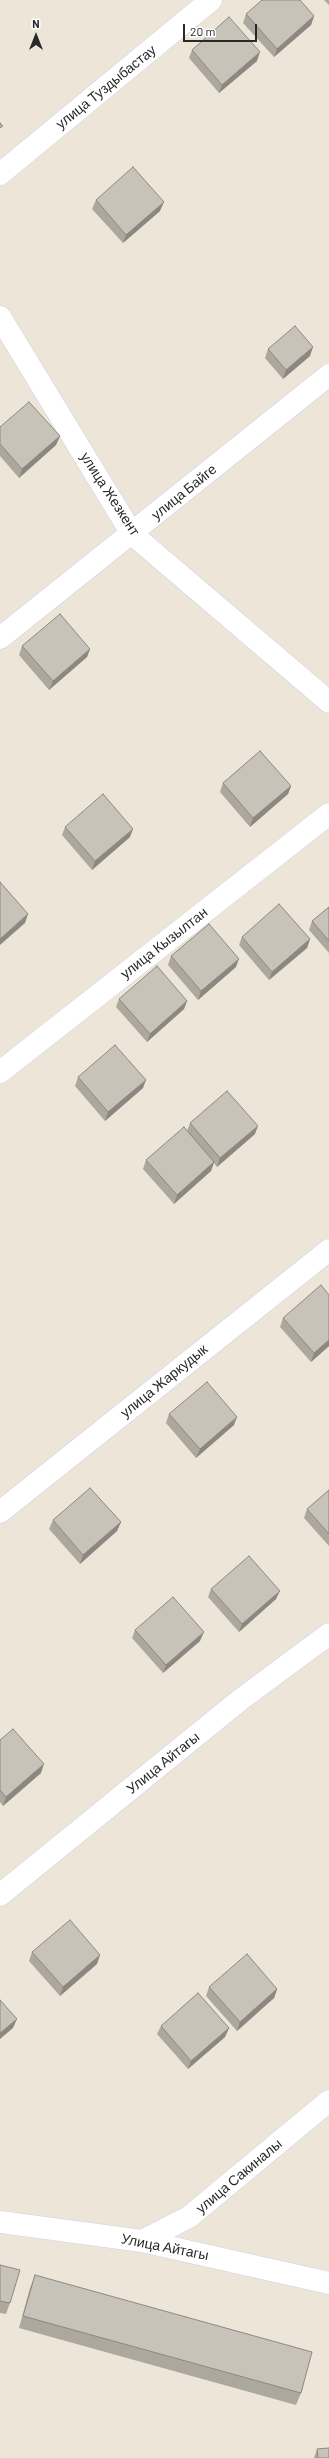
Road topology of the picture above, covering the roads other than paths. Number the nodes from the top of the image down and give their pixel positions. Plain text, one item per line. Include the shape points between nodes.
1 (211, 0) edge
2 (0, 174) edge
3 (0, 316) edge
4 (329, 375) edge
5 (132, 534) junction
6 (0, 638) edge
7 (329, 702) edge
8 (329, 814) edge
9 (0, 1072) edge
10 (329, 1250) edge
11 (0, 1512) edge
12 (329, 1634) edge
13 (0, 1895) edge
14 (329, 2101) edge
15 (0, 2222) edge
16 (142, 2241) junction
17 (329, 2283) edge

1 - 2 street, улица Туздыбастау
3 - 5 street, улица Жезкент
4 - 5 street, улица Байге
5 - 6 street, улица Байге
5 - 7 street, улица Жезкент
8 - 9 street, улица Кызылтан
10 - 11 street, улица Жаркудык
12 - 13 street, Улица Айтагы via 240,1700
14 - 16 street, улица Сакиналы via 189,2217
15 - 16 street, Улица Айтагы
16 - 17 street, Улица Айтагы

